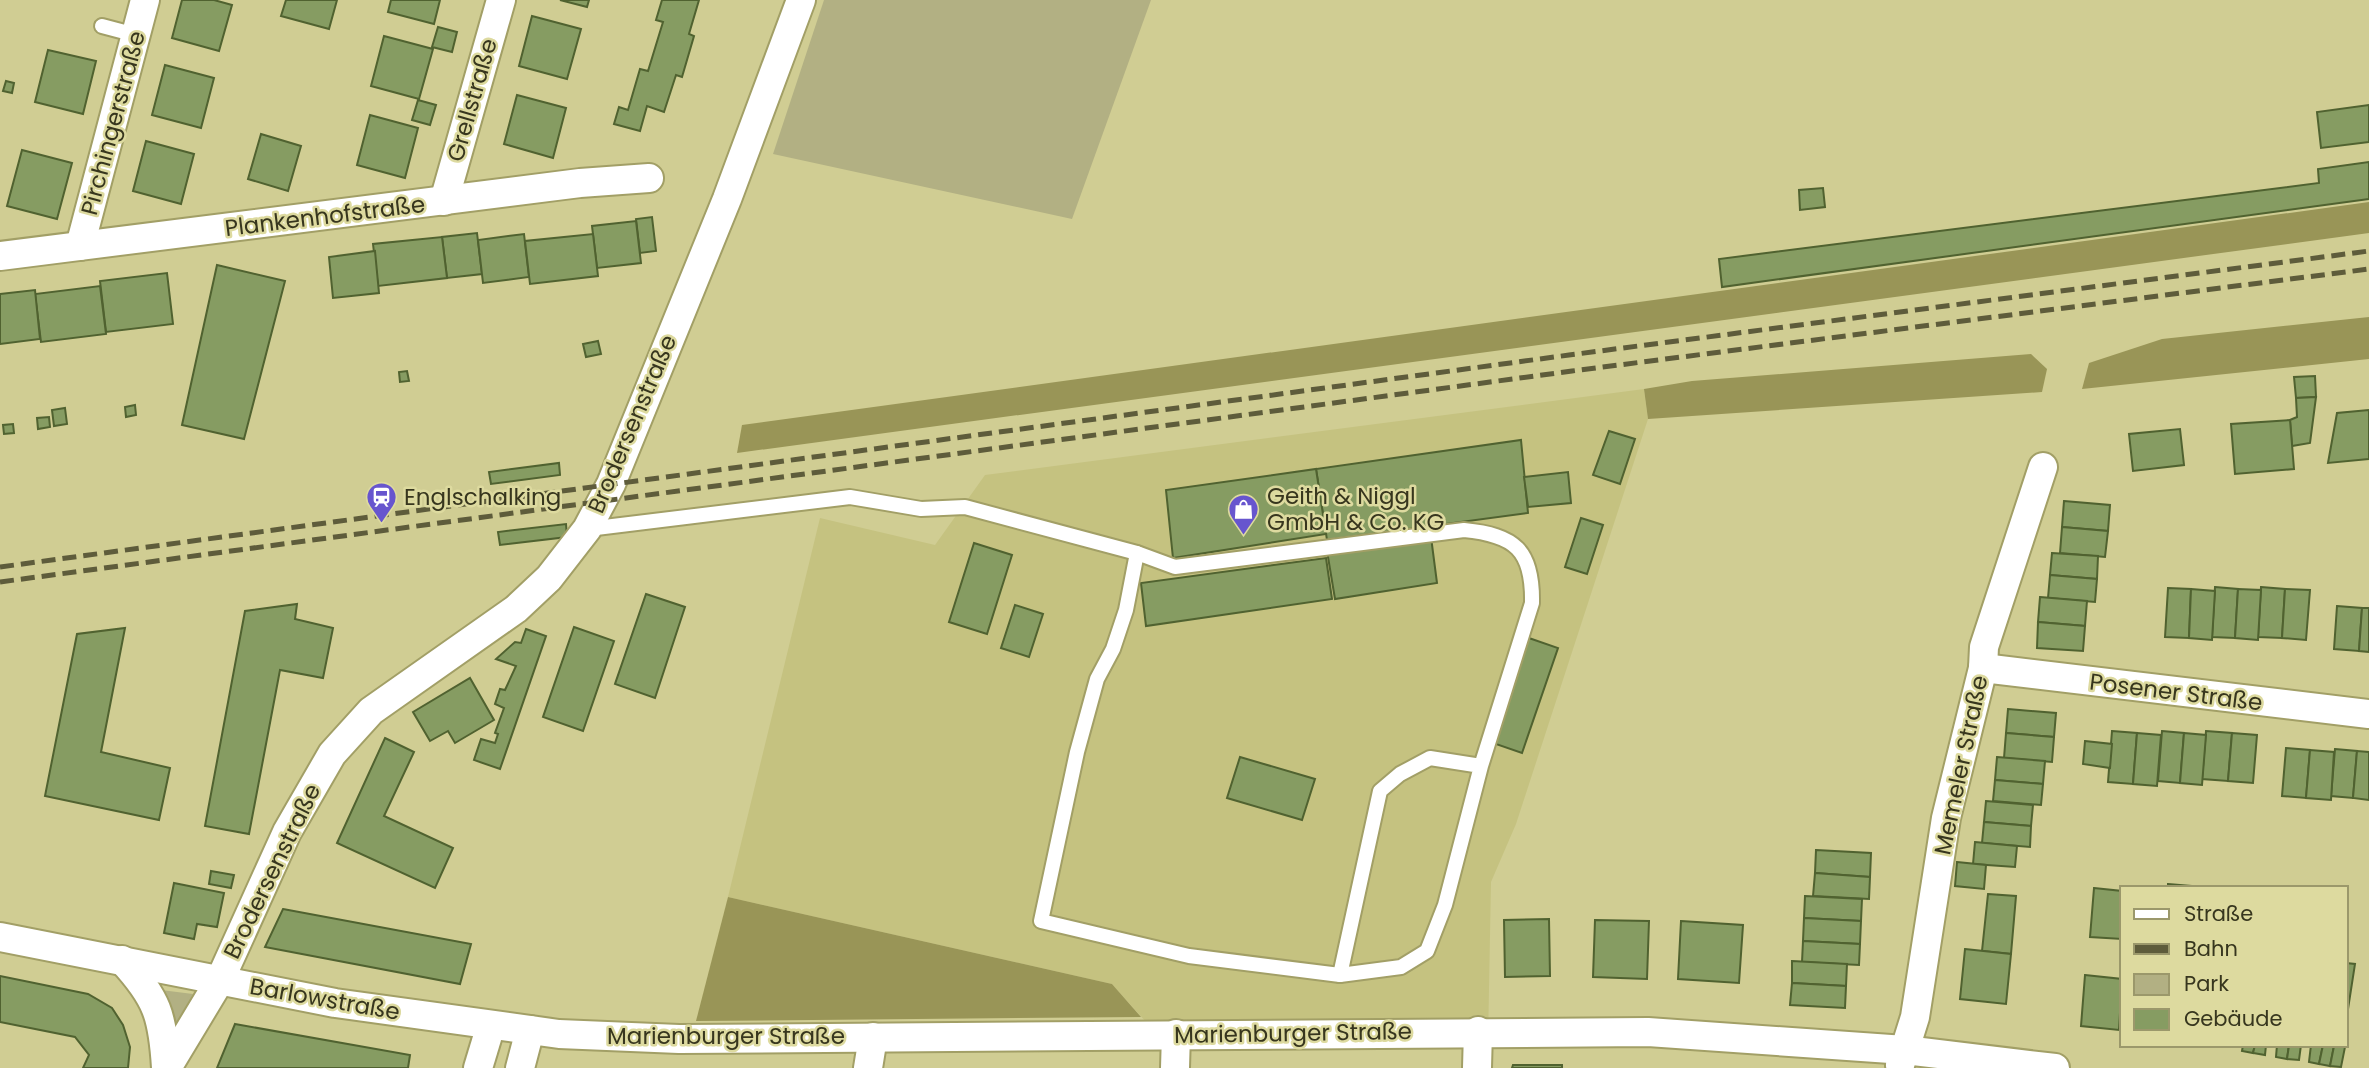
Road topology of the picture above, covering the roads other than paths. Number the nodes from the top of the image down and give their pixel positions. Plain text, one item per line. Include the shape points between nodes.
1 (145, 0) edge
2 (501, 0) edge
3 (801, 0) edge
4 (102, 26) dead end
5 (136, 35) junction
6 (649, 177) dead end
7 (444, 201) junction
8 (80, 246) junction
9 (0, 256) edge
10 (2043, 467) dead end
11 (587, 529) junction
12 (1137, 553) junction
13 (1983, 668) junction
14 (2369, 714) edge
15 (1481, 766) junction
16 (0, 937) edge
17 (122, 960) junction
18 (1340, 975) junction
19 (219, 980) junction
20 (491, 1024) junction
21 (530, 1030) junction
22 (1478, 1031) junction
23 (1175, 1034) junction
24 (873, 1037) junction
25 (1903, 1059) edge
26 (166, 1068) edge
27 (478, 1068) edge
28 (520, 1068) edge
29 (868, 1068) edge
30 (1175, 1068) edge
31 (1477, 1068) edge
32 (2055, 1068) edge

1 - 5 street, Pirchingerstraße
2 - 7 street, Grellstraße
3 - 11 street, Brodersenstraße via 727,199 611,484
4 - 5 lane
5 - 8 street, Pirchingerstraße
6 - 7 street, Plankenhofstraße
7 - 8 street, Plankenhofstraße
8 - 9 street, Plankenhofstraße
10 - 13 street, Memeler Straße via 1984,647
11 - 12 lane via 850,496 921,509 965,507
11 - 19 street, Brodersenstraße via 549,578 516,609 372,711 332,754 287,832
12 - 15 lane via 1175,567 1193,567 1464,530 1507,540 1523,555 1533,575 1532,603
12 - 18 lane via 1126,610 1097,679 1077,752 1041,921 1189,957
13 - 14 street, Posener Straße
13 - 25 street, Memeler Straße via 1946,818 1915,1017
15 - 18 lane via 1445,905 1427,951 1401,967
15 - 18 lane via 1430,758 1380,791
16 - 17 street, Barlowstraße
17 - 19 street, Barlowstraße
17 - 26 street via 148,988 164,1028
19 - 20 street, Barlowstraße via 335,1003
19 - 26 street, Brodersenstraße
20 - 21 street, Barlowstraße
20 - 27 street
21 - 24 street, Marienburger Straße via 679,1039
21 - 28 street
22 - 23 street, Marienburger Straße
22 - 25 street, Marienburger Straße via 1648,1032
22 - 31 street
23 - 24 street, Marienburger Straße
23 - 30 street
24 - 29 street
25 - 32 street, Marienburger Straße

